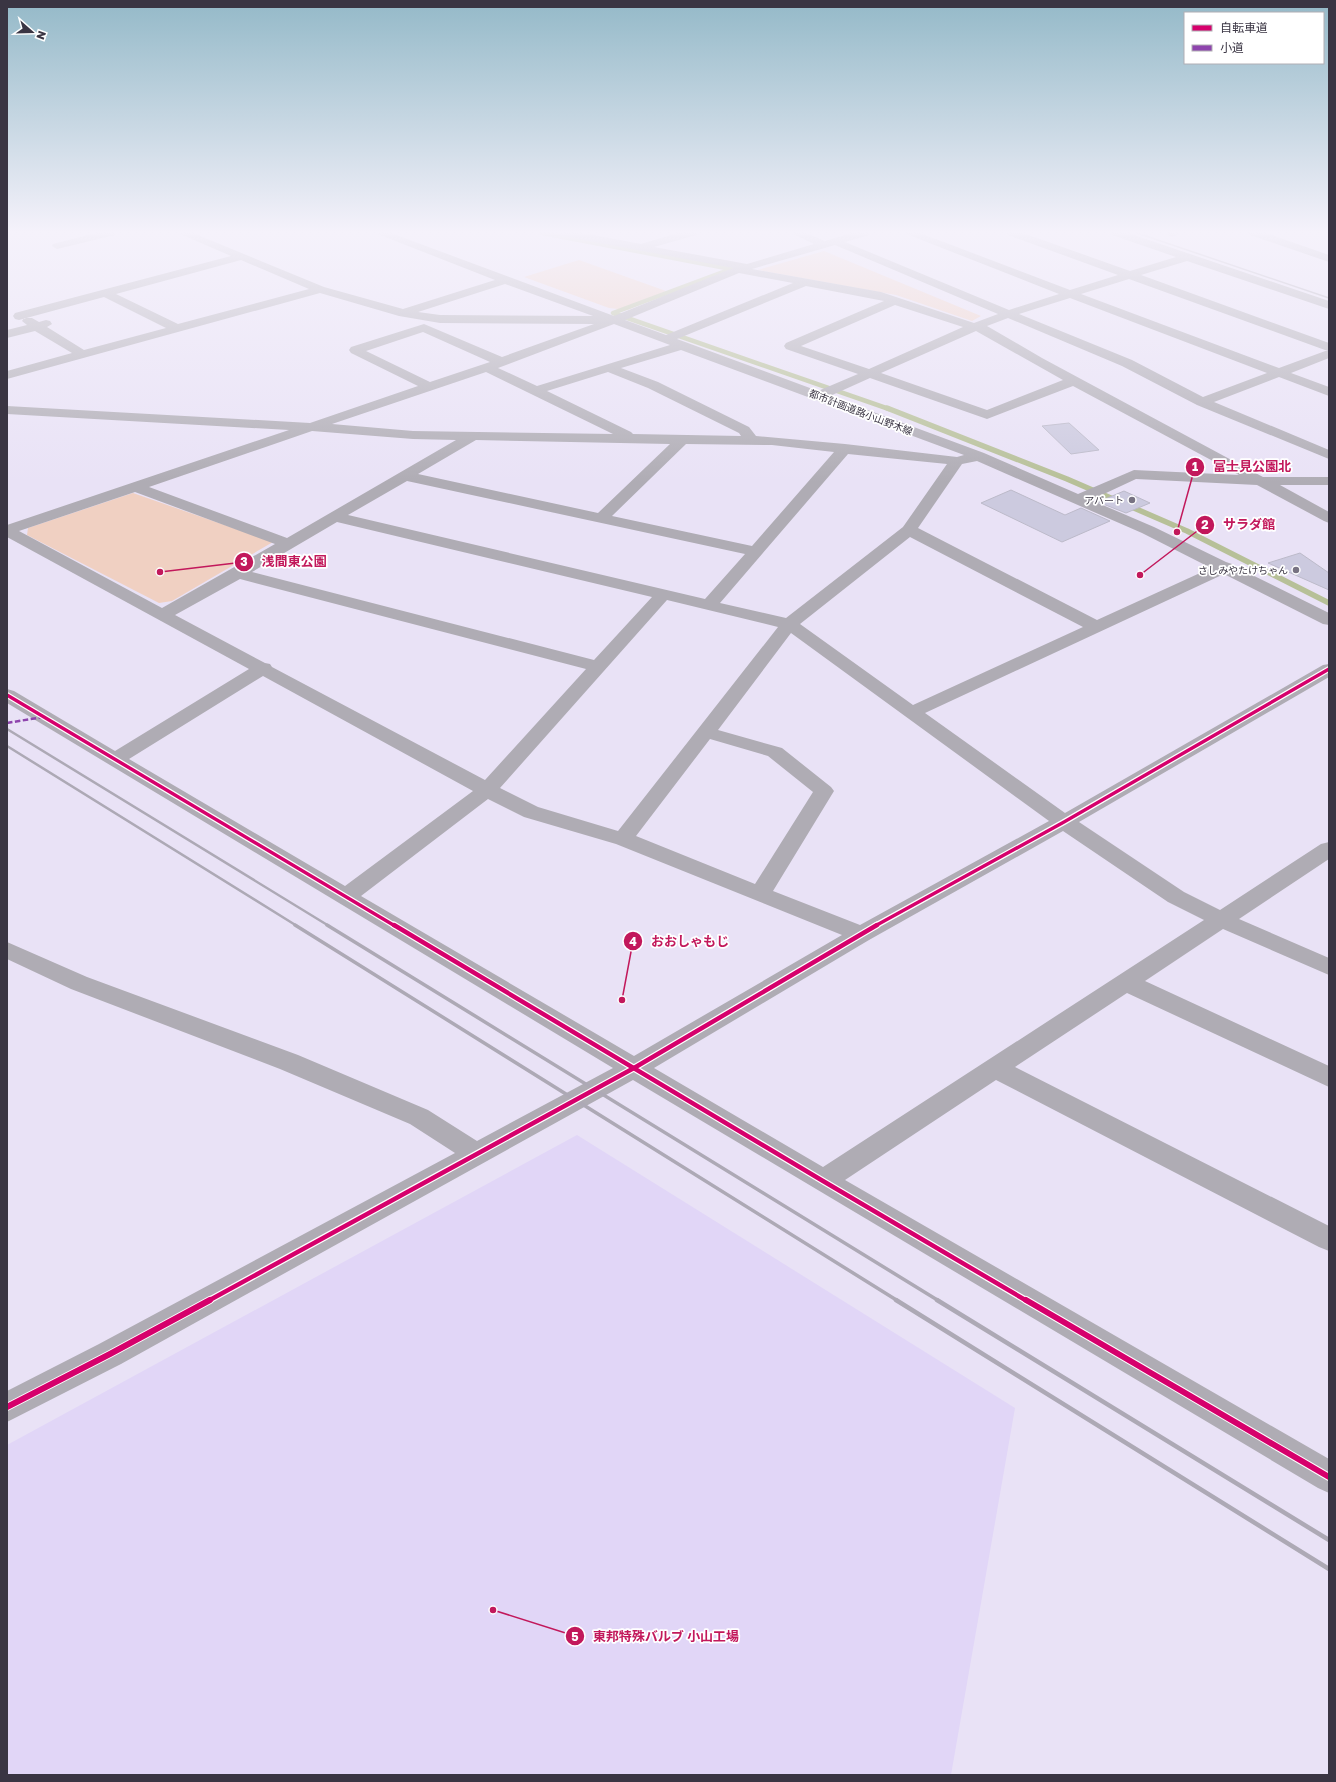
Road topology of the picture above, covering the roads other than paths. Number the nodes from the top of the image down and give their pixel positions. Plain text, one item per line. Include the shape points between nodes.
1 (19, 316) edge
2 (152, 316) edge
3 (220, 316) edge
4 (422, 316) edge
5 (604, 316) edge
6 (625, 316) edge
7 (723, 316) edge
8 (859, 316) edge
9 (946, 316) edge
10 (1002, 316) edge
11 (1017, 316) edge
12 (1128, 316) edge
13 (1243, 316) edge
14 (615, 320) junction
15 (58, 321) dead end
16 (38, 326) junction
17 (976, 326) junction
18 (176, 328) junction
19 (7, 334) edge
20 (666, 339) junction
21 (683, 345) junction
22 (1329, 347) edge
23 (82, 354) junction
24 (1329, 354) edge
25 (502, 362) junction
26 (487, 368) junction
27 (608, 368) junction
28 (1279, 373) junction
29 (7, 374) edge
30 (869, 374) junction
31 (1074, 381) junction
32 (430, 387) junction
33 (535, 391) junction
34 (1329, 392) edge
35 (819, 396) junction
36 (1202, 402) junction
37 (7, 410) edge
38 (314, 427) junction
39 (474, 436) junction
40 (632, 438) junction
41 (683, 439) junction
42 (751, 440) junction
43 (845, 448) junction
44 (1329, 455) edge
45 (979, 456) junction
46 (957, 461) junction
47 (406, 476) junction
48 (1260, 481) junction
49 (1329, 481) edge
50 (136, 487) junction
51 (1080, 499) junction
52 (335, 517) junction
53 (602, 518) junction
54 (1329, 518) edge
55 (909, 530) junction
56 (7, 531) edge
57 (289, 544) junction
58 (756, 551) junction
59 (1226, 567) junction
60 (238, 573) junction
61 (664, 594) junction
62 (709, 605) junction
63 (162, 615) junction
64 (1329, 620) edge
65 (788, 624) junction
66 (1097, 627) junction
67 (598, 667) junction
68 (264, 668) junction
69 (1329, 669) edge
70 (7, 695) edge
71 (913, 712) junction
72 (705, 732) junction
73 (116, 759) junction
74 (487, 790) junction
75 (1064, 822) junction
76 (623, 839) junction
77 (1325, 857) edge
78 (760, 894) junction
79 (346, 896) junction
80 (1222, 920) junction
81 (861, 934) junction
82 (7, 950) edge
83 (1329, 967) edge
84 (1127, 983) junction
85 (634, 1068) junction
86 (996, 1069) junction
87 (1329, 1077) edge
88 (477, 1154) junction
89 (823, 1181) junction
90 (1329, 1239) edge
91 (7, 1406) edge
92 (1329, 1478) edge

1 - 16 street
2 - 18 street
3 - 18 street
4 - 14 street via 448,319
5 - 14 street, 都市計画道路小山野木線
6 - 14 street
7 - 20 street
8 - 30 street via 790,346
9 - 17 street
10 - 17 street
11 - 36 street via 1127,363
12 - 28 street
13 - 22 street
14 - 20 street, 都市計画道路小山野木線
14 - 25 street
15 - 16 street
16 - 19 street
16 - 23 street
17 - 30 street
17 - 31 street
18 - 23 street
20 - 21 street, 都市計画道路小山野木線
21 - 27 street
21 - 35 street, 都市計画道路小山野木線
23 - 29 street
24 - 28 street
25 - 26 street
25 - 32 street via 424,328 355,350
26 - 32 street
26 - 33 street
27 - 33 street
27 - 42 street via 654,385 744,430
28 - 34 street
28 - 36 street
30 - 31 street via 987,415
30 - 35 street
31 - 48 street
32 - 38 street
33 - 40 street
35 - 45 street, 都市計画道路小山野木線
36 - 44 street
37 - 38 street
38 - 39 street via 413,435
38 - 50 street
39 - 40 street
39 - 47 street
40 - 41 street
41 - 42 street
41 - 53 street
42 - 43 street
43 - 46 street
43 - 58 street
45 - 46 street
45 - 51 street, 都市計画道路小山野木線
46 - 55 street
47 - 52 street
47 - 53 street
48 - 49 street
48 - 51 street via 1134,474
48 - 54 street
50 - 56 street
50 - 57 street
51 - 59 street, 都市計画道路小山野木線
52 - 57 street
52 - 61 street
53 - 58 street
55 - 65 street
55 - 66 street
56 - 63 street
57 - 60 street
58 - 62 street
59 - 64 street, 都市計画道路小山野木線
59 - 66 street
60 - 63 street
60 - 67 street
61 - 62 street
61 - 67 street
62 - 65 street
63 - 68 street
65 - 71 street
65 - 72 street
66 - 71 street
67 - 74 street
68 - 73 street
68 - 74 street
69 - 75 street
70 - 73 street
71 - 75 street
72 - 76 street
72 - 78 street via 775,752 824,791
73 - 79 street
74 - 76 street via 531,812
74 - 79 street
75 - 80 street via 1176,897
75 - 81 street
76 - 78 street
77 - 80 street
78 - 81 street
79 - 85 street
80 - 83 street
80 - 84 street
81 - 85 street
82 - 88 street via 79,982 289,1062 419,1118
84 - 86 street
84 - 87 street
85 - 88 street
85 - 89 street
86 - 89 street
86 - 90 street
88 - 91 street via 110,1354
89 - 92 street

